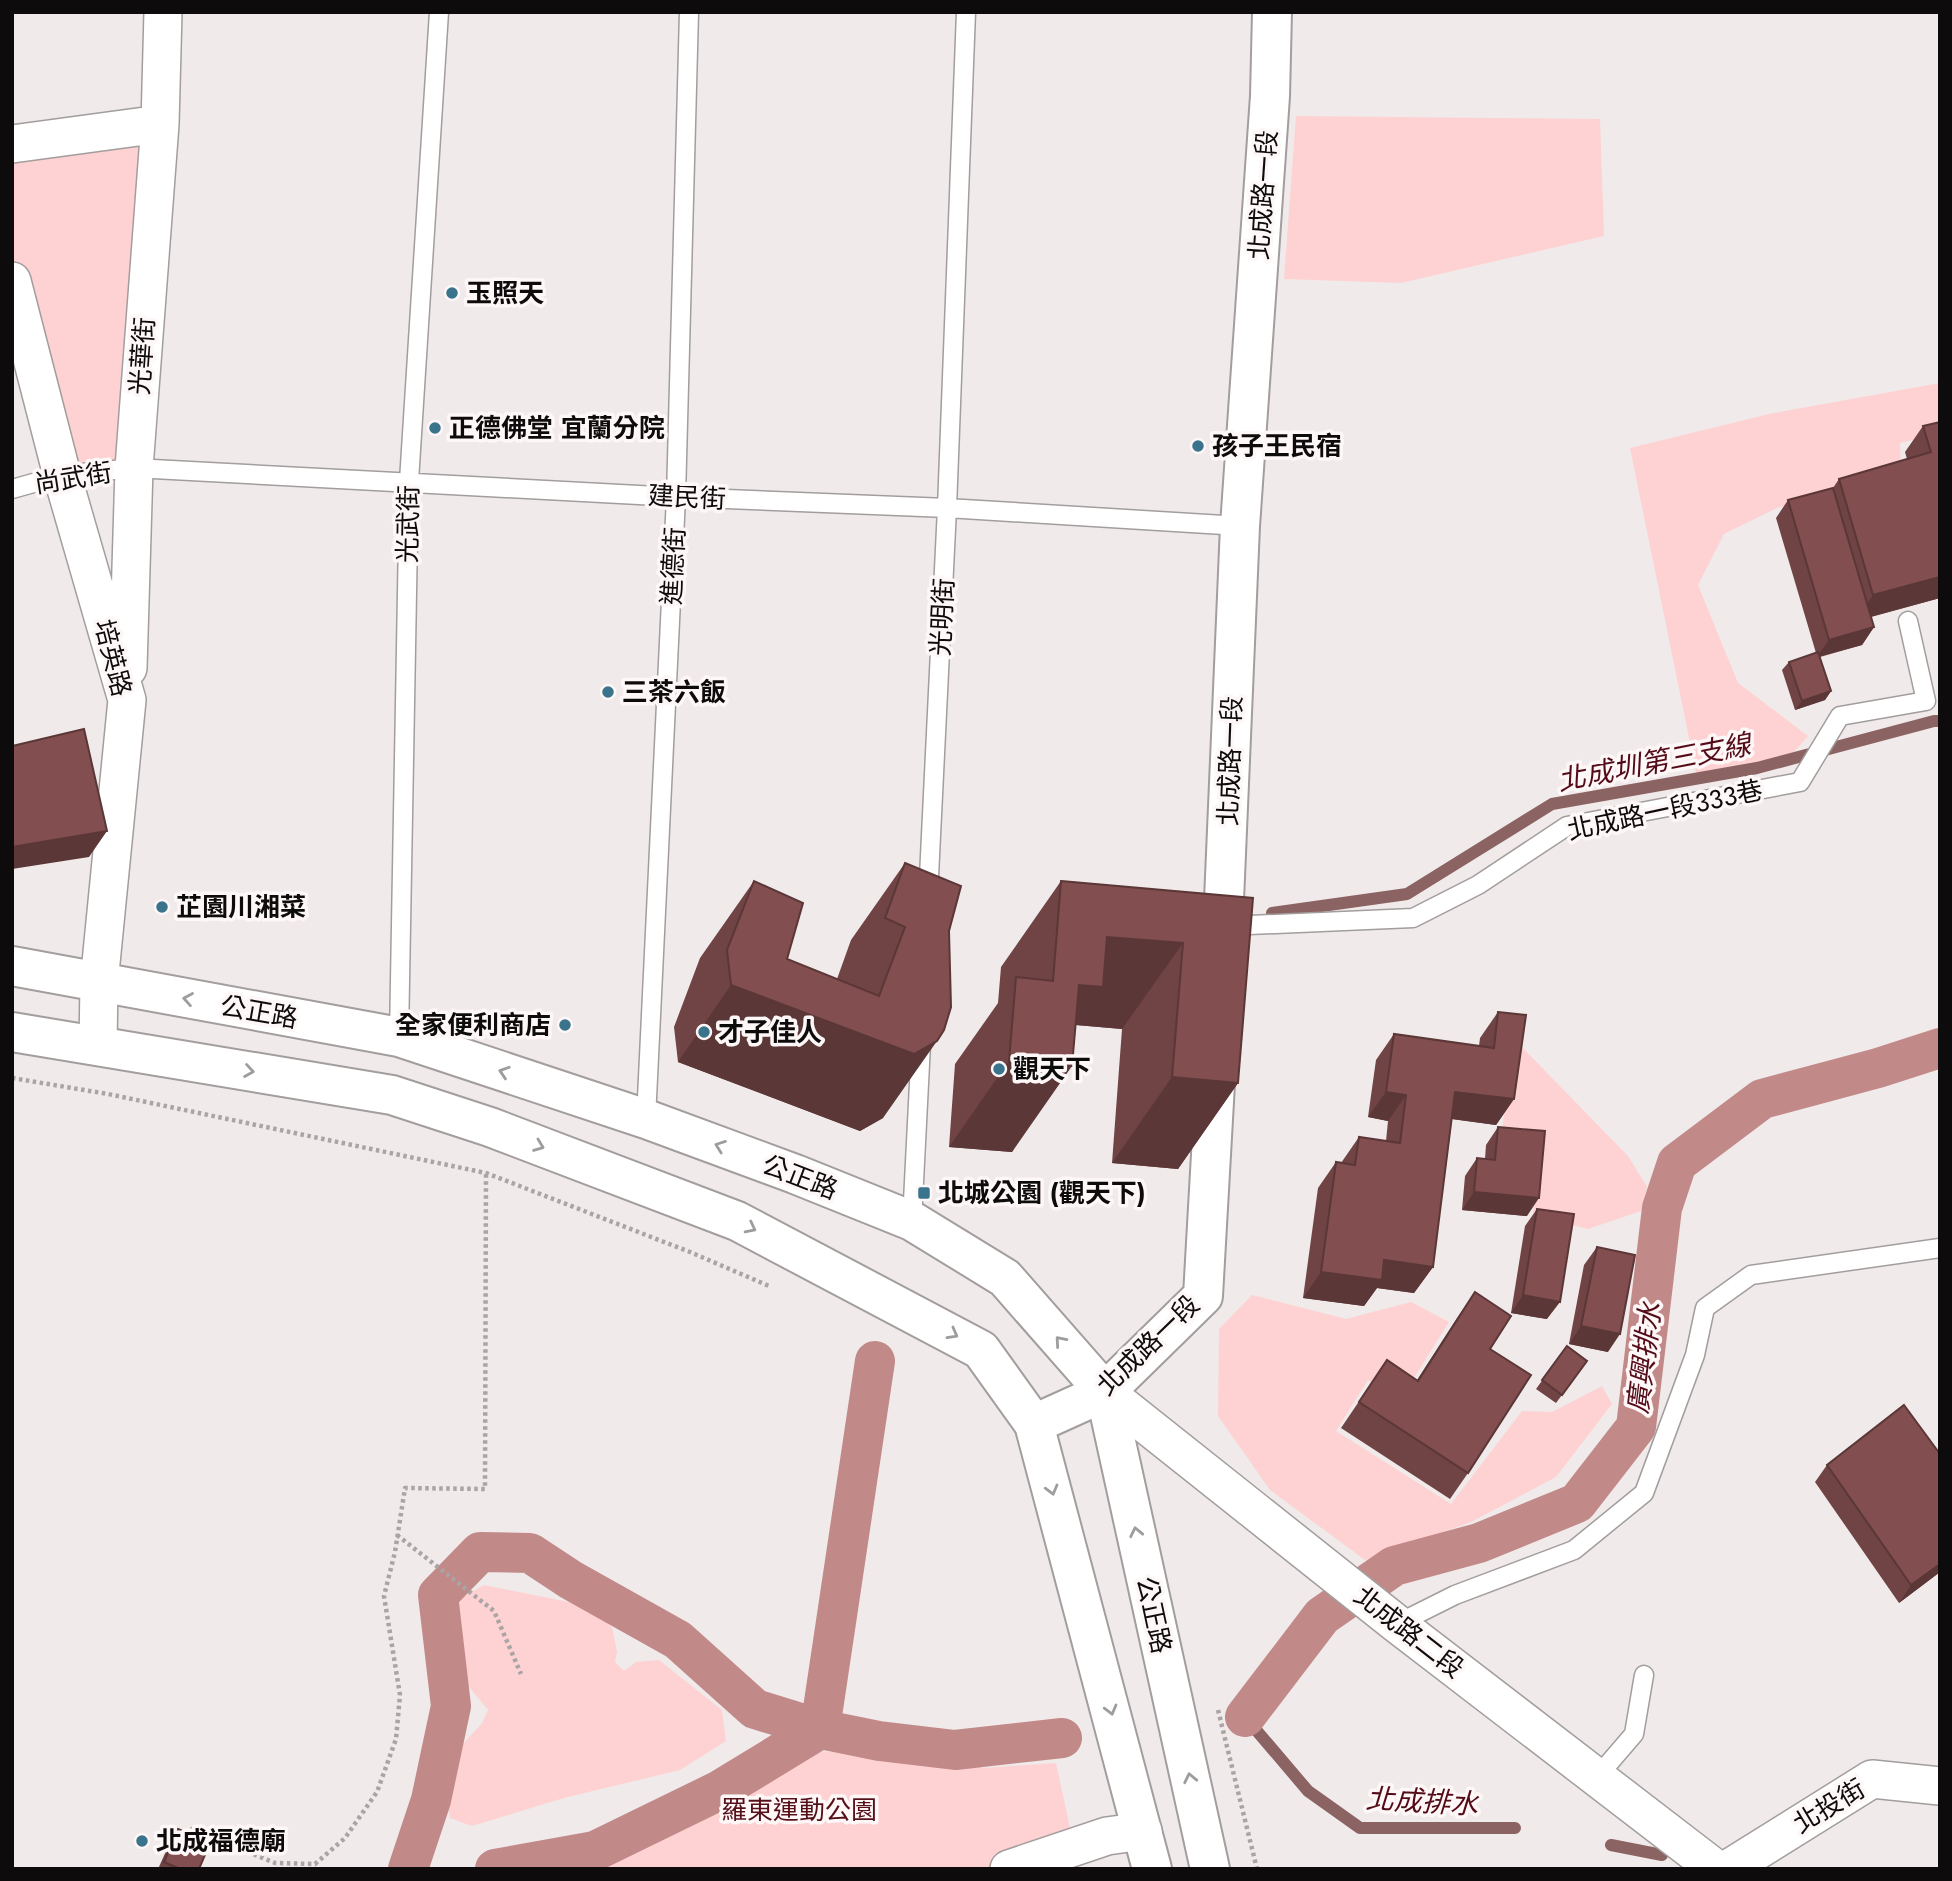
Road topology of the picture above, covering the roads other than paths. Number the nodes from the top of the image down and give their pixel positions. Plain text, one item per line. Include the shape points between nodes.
1 (163, 12) edge
2 (439, 12) edge
3 (689, 12) edge
4 (966, 12) edge
5 (1272, 12) edge
6 (160, 124) junction
7 (12, 144) edge
8 (12, 281) edge
9 (134, 468) junction
10 (62, 475) junction
11 (409, 481) junction
12 (12, 489) edge
13 (676, 497) junction
14 (947, 508) junction
15 (1240, 526) junction
16 (1908, 621) dead end
17 (127, 701) junction
18 (927, 919) edge
19 (1224, 926) junction
20 (12, 967) edge
21 (1221, 981) edge
22 (99, 983) junction
23 (921, 1029) edge
24 (12, 1032) edge
25 (1218, 1035) edge
26 (399, 1037) junction
27 (98, 1046) junction
28 (646, 1119) junction
29 (912, 1222) junction
30 (1940, 1248) edge
31 (1105, 1392) junction
32 (1034, 1424) junction
33 (1388, 1616) junction
34 (1644, 1675) dead end
35 (1597, 1777) junction
36 (1940, 1786) edge
37 (1199, 1820) junction
38 (1143, 1831) junction
39 (1009, 1869) edge
40 (1152, 1869) edge
41 (1210, 1869) edge
42 (1716, 1869) edge
43 (1728, 1869) edge

1 - 6 street, 光華街
2 - 11 lane, 光武街
3 - 13 lane, 進德街
4 - 14 lane, 光明街
5 - 15 street, 北成路一段
6 - 7 street
6 - 9 street, 光華街
8 - 10 street, 培英路
9 - 10 lane, 尚武街
9 - 11 lane, 建民街
9 - 17 street, 光華街
10 - 12 lane, 尚武街
10 - 17 street, 培英路
11 - 13 lane, 建民街
11 - 26 lane, 光武街
13 - 14 lane, 建民街
13 - 28 lane, 進德街
14 - 15 lane, 建民街
14 - 18 lane, 光明街
15 - 19 street, 北成路一段
16 - 19 lane, 北成路一段333巷 via 1926,701 1840,716 1800,782 1567,826 1478,885 1413,919
17 - 22 street, 培英路
19 - 21 street, 北成路一段
20 - 22 street, 公正路
26 -> 22 street, 公正路
22 - 27 street, 培英路
23 - 29 lane
24 - 27 street
25 - 31 street, 北成路一段 via 1203,1296
28 -> 26 street, 公正路
27 -> 32 street via 392,1095 490,1127 737,1221 981,1350
29 -> 28 street, 公正路
31 -> 29 street, 公正路 via 1005,1278
30 - 33 lane via 1751,1275 1705,1308 1695,1355 1644,1493 1574,1550
31 - 32 street, 北成路一段
31 - 33 street, 北成路二段
37 -> 31 street, 公正路
32 -> 38 street
33 - 35 street, 北成路二段
34 - 35 lane via 1634,1734
35 - 42 street, 北成路二段
36 - 43 street, 北投街 via 1872,1779
37 - 38 street
37 - 41 street, 公正路
38 - 39 street via 1107,1836
38 - 40 street

